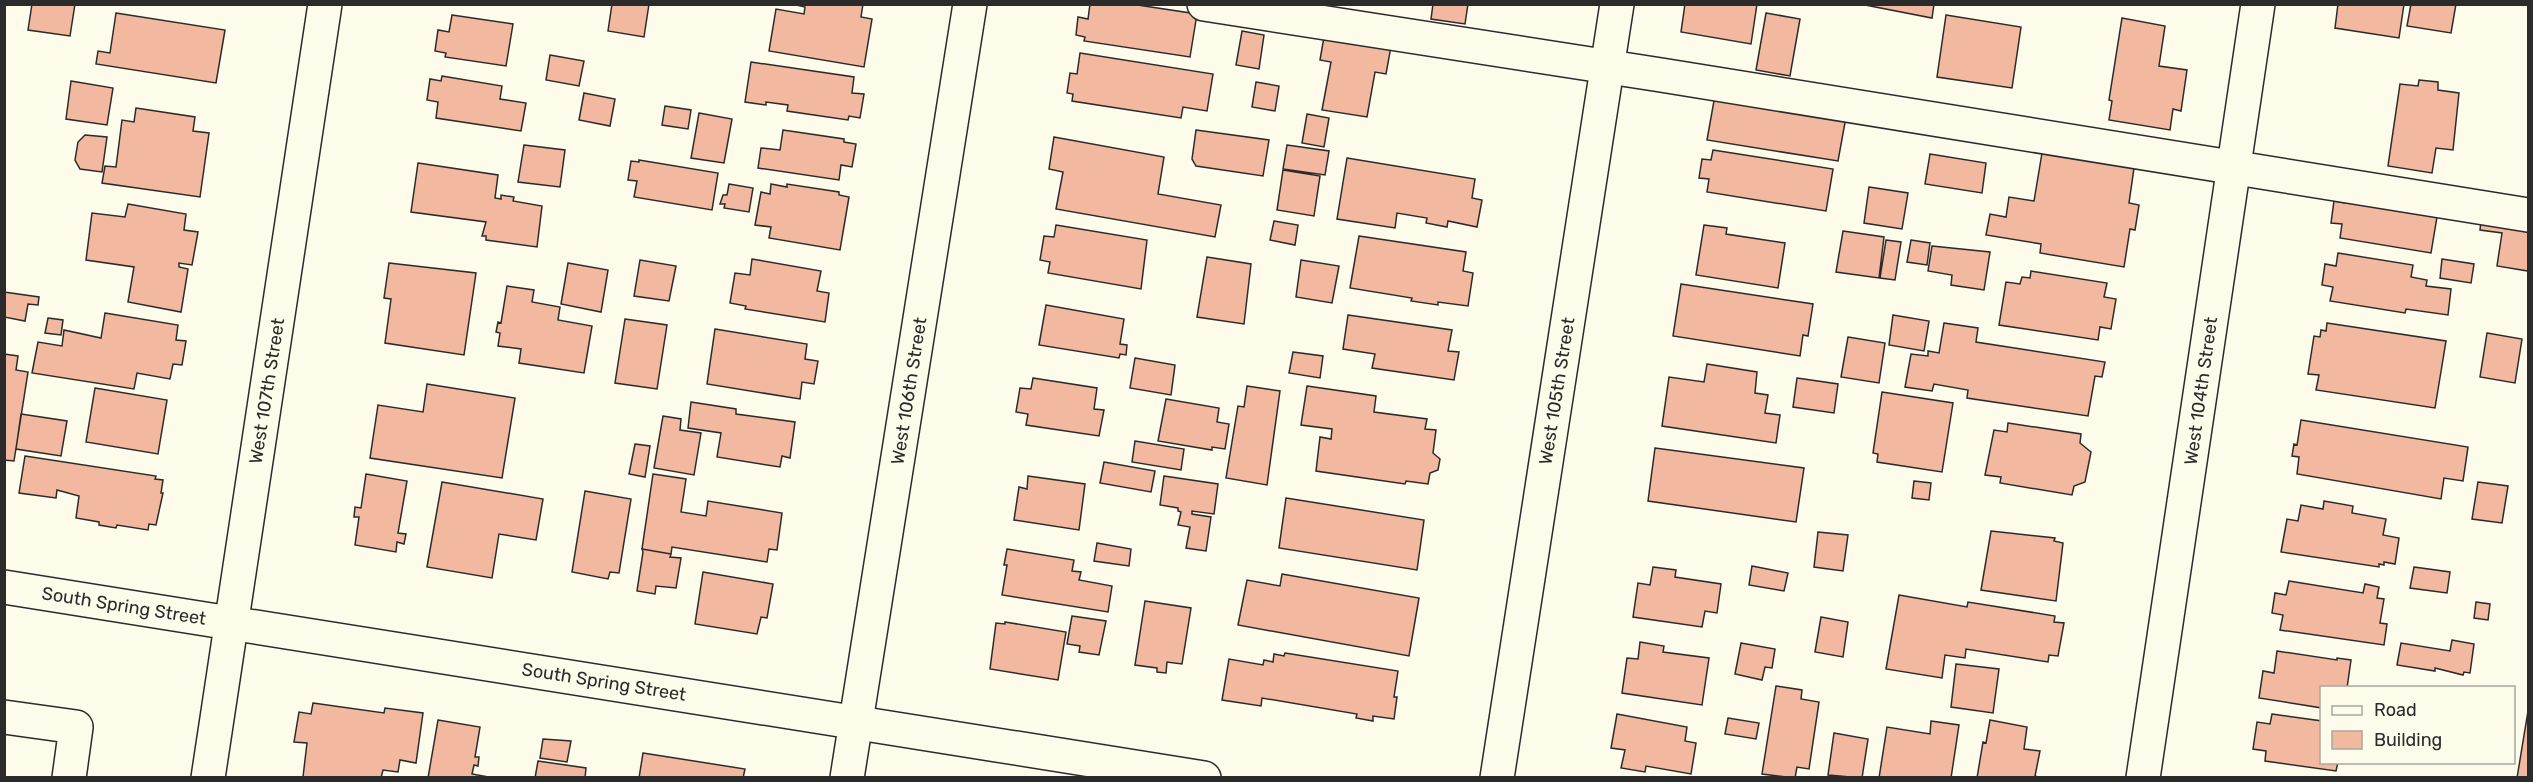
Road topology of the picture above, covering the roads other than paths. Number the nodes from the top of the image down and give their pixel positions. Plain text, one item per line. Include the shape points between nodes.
1 (325, 4) edge
2 (970, 4) edge
3 (1204, 4) edge
4 (1617, 4) edge
5 (2258, 4) edge
6 (1607, 66) junction
7 (2234, 169) junction
8 (2529, 215) edge
9 (4, 587) edge
10 (232, 623) junction
11 (4, 717) edge
12 (856, 722) junction
13 (69, 777) edge
14 (208, 777) edge
15 (847, 777) edge
16 (1204, 777) edge
17 (1497, 777) edge
18 (2143, 777) edge

1 - 10 street, West 107th Street
2 - 12 street, West 106th Street
3 - 6 street
4 - 6 street, West 105th Street
5 - 7 street, West 104th Street
6 - 7 street
6 - 17 street, West 105th Street
7 - 8 street
7 - 18 street, West 104th Street
9 - 10 street, South Spring Street
10 - 12 street, South Spring Street
10 - 14 street, West 107th Street
11 - 13 street via 76,727
12 - 15 street, West 106th Street
12 - 16 street, South Spring Street

